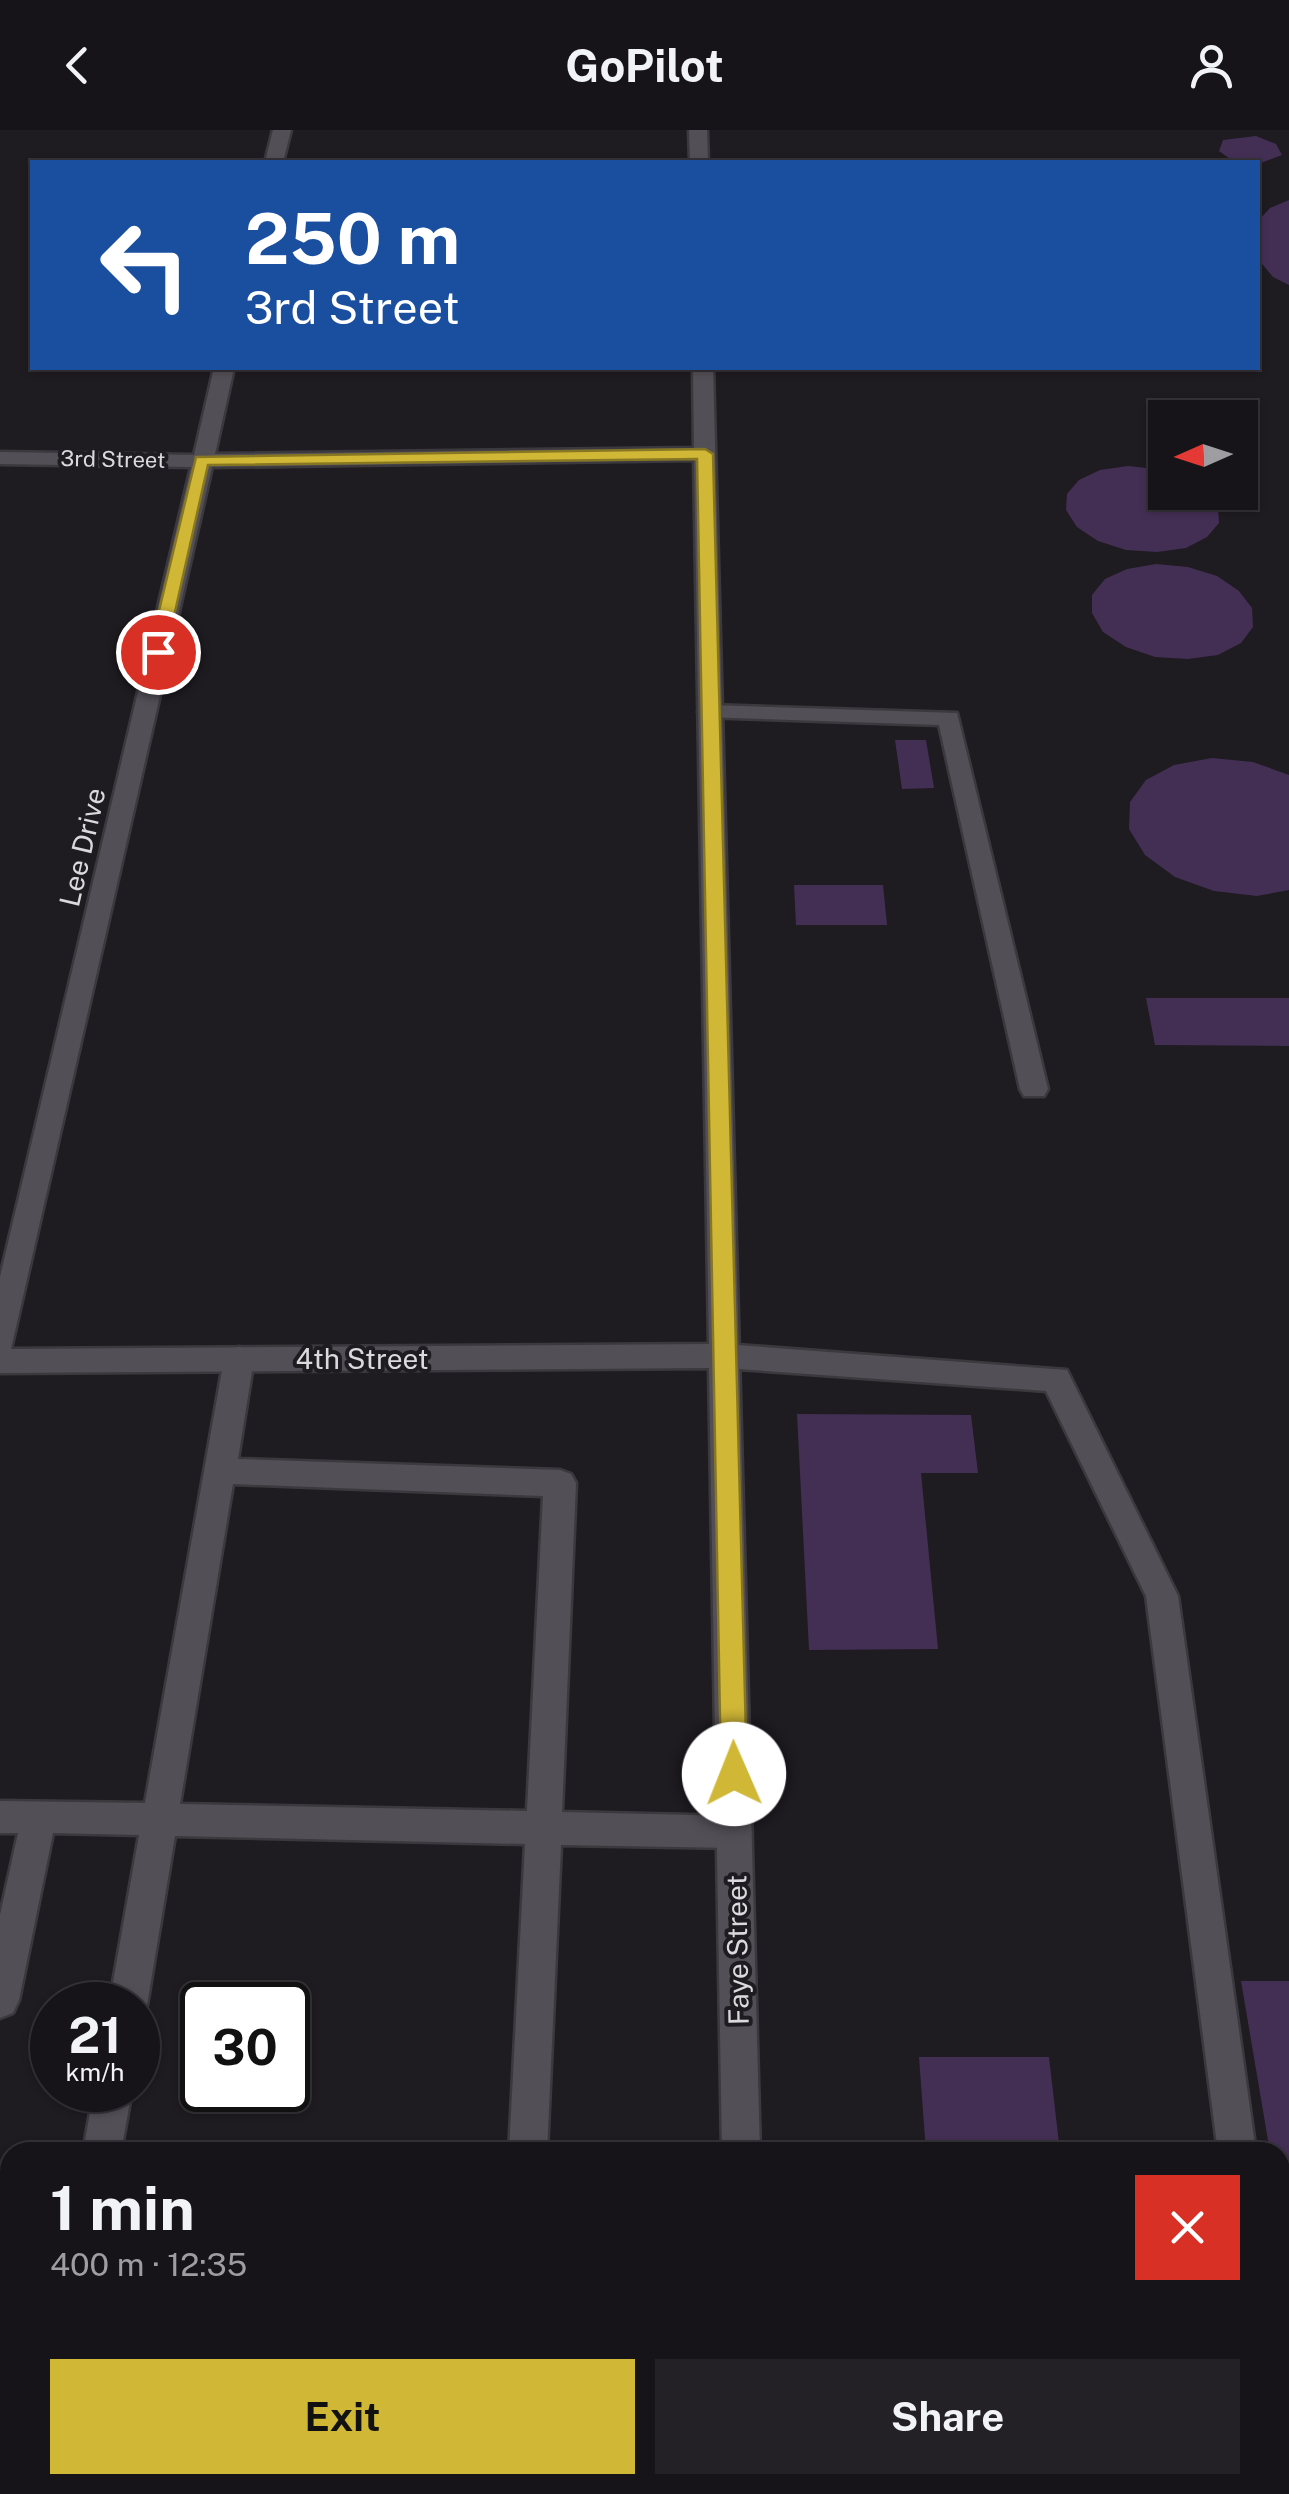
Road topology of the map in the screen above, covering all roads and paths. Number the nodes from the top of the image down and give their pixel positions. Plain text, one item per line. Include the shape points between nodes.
1 (282, 130) edge
2 (698, 130) edge
3 (274, 160) edge
4 (699, 160) edge
5 (224, 370) edge
6 (703, 370) edge
7 (705, 454) junction
8 (0, 458) edge
9 (201, 460) junction
10 (710, 712) junction
11 (1034, 1090) dead end
12 (0, 1341) edge
13 (724, 1356) junction
14 (239, 1359) junction
15 (0, 1361) edge
16 (220, 1471) junction
17 (0, 1817) edge
18 (39, 1818) junction
19 (160, 1818) junction
20 (544, 1830) junction
21 (734, 1832) junction
22 (132, 1982) edge
23 (0, 2000) edge
24 (109, 2112) edge
25 (104, 2142) edge
26 (528, 2142) edge
27 (742, 2142) edge
28 (1236, 2142) edge

1 - 3 street
2 - 4 street
5 - 9 street, Lee Drive
6 - 7 street, Faye Street
7 - 9 street, 3rd Street
7 - 10 street, Faye Street
8 - 9 street, 3rd Street
9 - 12 street, Lee Drive
10 - 11 street via 949,718
10 - 13 street, Faye Street
13 - 14 street, 4th Street
13 - 21 street, Faye Street
13 - 28 street, 4th Street via 1056,1379 1162,1596
14 - 15 street, 4th Street
14 - 16 street
16 - 19 street
16 - 20 street via 560,1484
17 - 18 street
18 - 19 street
18 - 23 street
19 - 20 street
19 - 22 street
20 - 21 street
20 - 26 street
21 - 27 street, Faye Street
24 - 25 street

